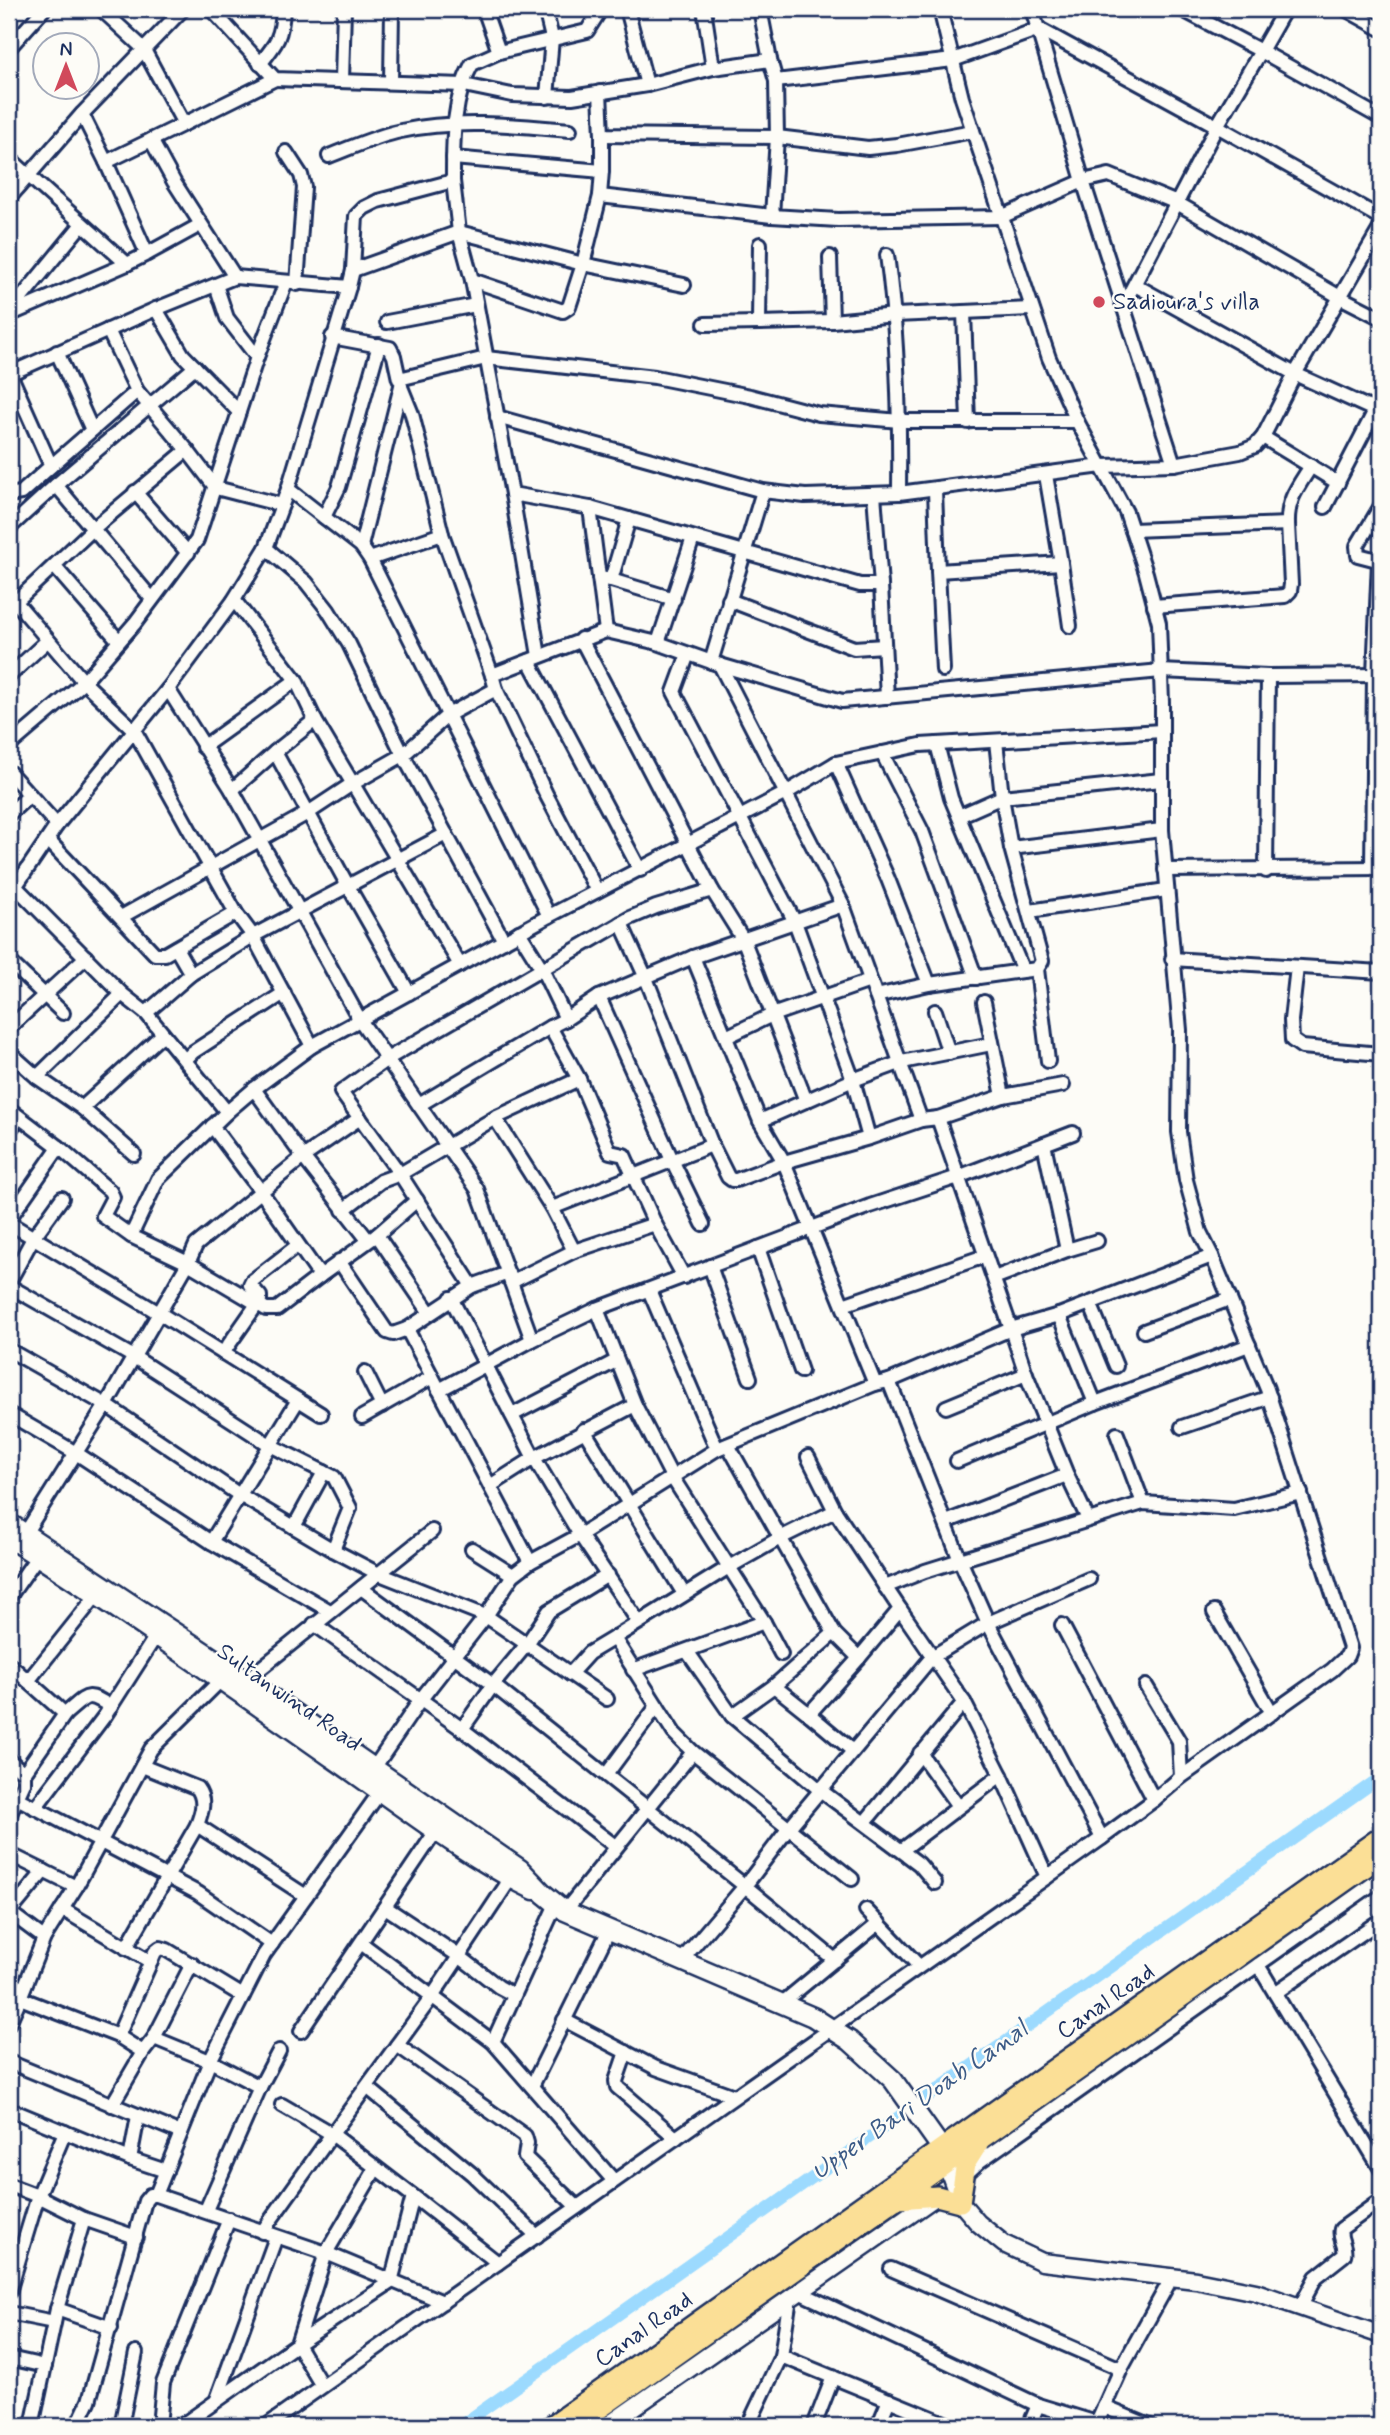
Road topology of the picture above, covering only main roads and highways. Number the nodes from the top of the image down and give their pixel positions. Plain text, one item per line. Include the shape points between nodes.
1 (9, 1523) edge
2 (18, 1538) edge
3 (159, 1631) junction
4 (233, 1680) junction
5 (1381, 1837) edge
6 (1379, 1868) edge
7 (555, 1903) junction
8 (982, 2138) junction
9 (943, 2156) junction
10 (894, 2200) junction
11 (551, 2426) edge
12 (575, 2426) edge

1 - 2 main road
2 - 3 main road
2 - 3 main road, Sultanwind Road via 37,1557 96,1596
3 - 4 main road, Sultanwind Road
4 - 7 main road, Sultanwind Road via 380,1792
4 - 7 main road via 374,1768 520,1869
5 - 9 main road, Canal Road
6 - 8 main road, Canal Road
7 - 9 main road, Sultanwind Road via 813,2017 850,2041 893,2080
8 - 9 main road, Canal Road
8 - 10 main road via 966,2163 960,2202 937,2196
9 - 10 main road, Canal Road
9 - 11 main road, Canal Road
10 - 12 main road, Canal Road

